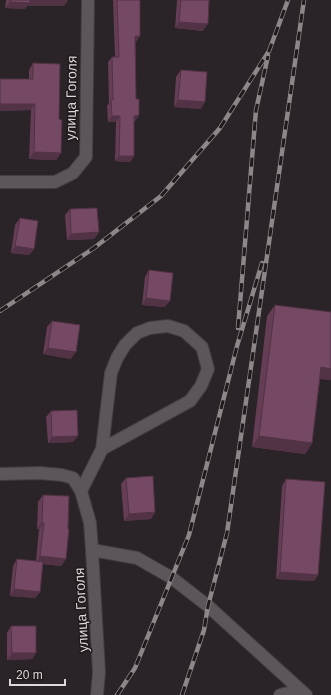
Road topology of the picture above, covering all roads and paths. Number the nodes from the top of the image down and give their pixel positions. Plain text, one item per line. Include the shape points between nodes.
1 (88, 0) edge
2 (0, 182) edge
3 (102, 450) junction
4 (0, 474) edge
5 (81, 491) junction
6 (92, 550) junction
7 (303, 692) edge
8 (97, 695) edge
9 (280, 695) edge

1 - 2 street, улица Гоголя via 86,157 73,173 55,182
3 - 3 street via 111,372 125,345 137,333 150,328 168,326 184,331 202,348 208,369 190,401
3 - 5 street
4 - 5 street via 62,475 72,478
5 - 6 street, улица Гоголя via 90,523
6 - 7 street via 137,558 172,578 208,606
6 - 8 street, улица Гоголя via 99,672
7 - 9 street

